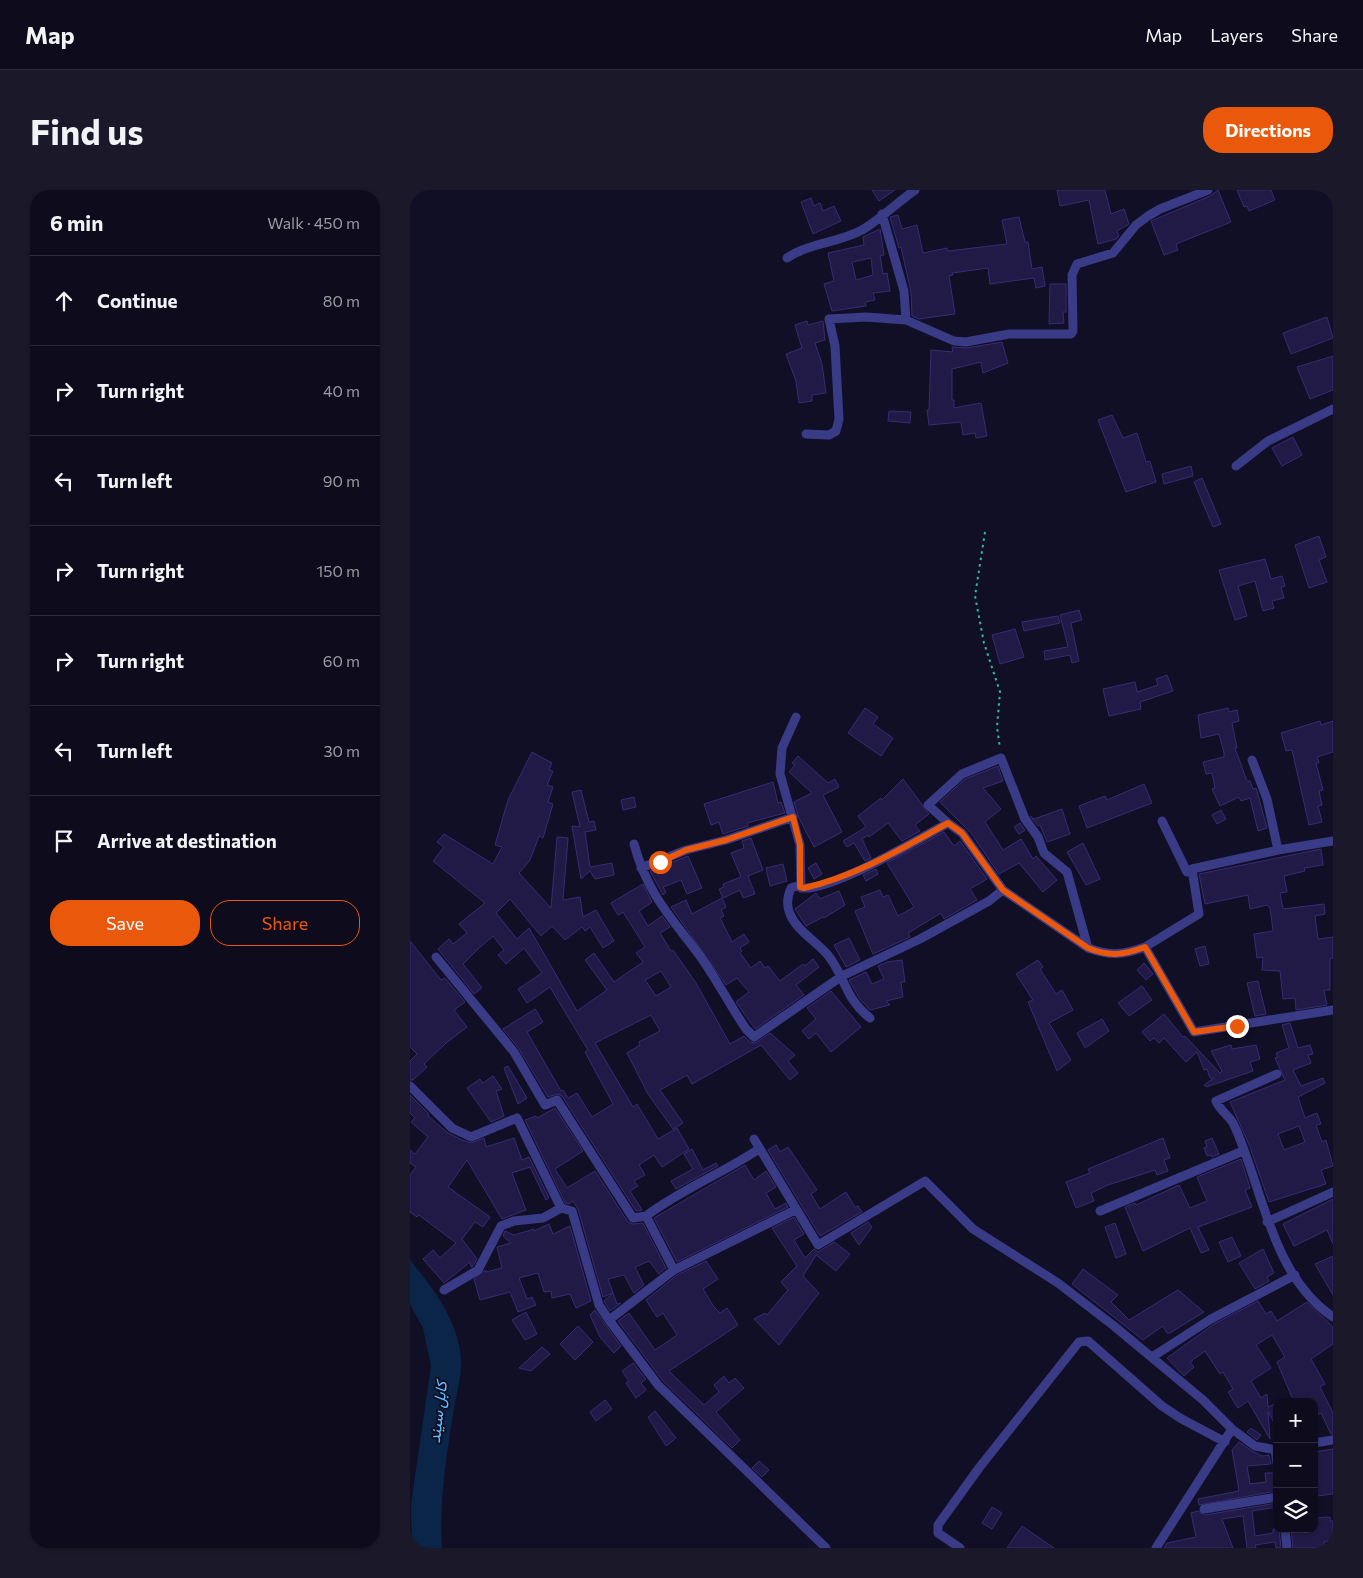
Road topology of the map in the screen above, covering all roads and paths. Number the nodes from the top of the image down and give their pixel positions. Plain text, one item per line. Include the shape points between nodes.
1 (915, 190) edge
2 (1208, 190) edge
3 (882, 214) junction
4 (787, 258) dead end
5 (906, 320) junction
6 (1333, 409) edge
7 (806, 434) dead end
8 (1236, 466) dead end
9 (985, 532) dead end
10 (796, 717) dead end
11 (1001, 758) junction
12 (1252, 760) dead end
13 (793, 817) junction
14 (1162, 821) dead end
15 (948, 823) junction
16 (1333, 841) edge
17 (634, 844) dead end
18 (1278, 850) junction
19 (640, 868) junction
20 (1192, 869) junction
21 (800, 885) junction
22 (1003, 890) junction
23 (1145, 947) junction
24 (1088, 948) junction
25 (436, 957) dead end
26 (842, 976) junction
27 (1333, 1010) edge
28 (870, 1018) dead end
29 (1277, 1074) dead end
30 (410, 1086) edge
31 (754, 1139) dead end
32 (760, 1149) junction
33 (1243, 1151) junction
34 (1333, 1192) edge
35 (561, 1208) junction
36 (795, 1210) junction
37 (1100, 1211) dead end
38 (646, 1216) junction
39 (1267, 1222) junction
40 (674, 1270) junction
41 (1295, 1275) junction
42 (444, 1290) dead end
43 (1333, 1317) edge
44 (609, 1320) junction
45 (1152, 1357) junction
46 (1232, 1429) junction
47 (1333, 1440) edge
48 (1224, 1442) junction
49 (1318, 1442) edge
50 (1273, 1449) edge
51 (1273, 1498) edge
52 (1204, 1509) dead end
53 (1285, 1533) edge
54 (826, 1548) edge
55 (960, 1548) edge
56 (1156, 1548) edge
57 (1287, 1548) edge

1 - 3 street
2 - 5 street via 1148,216 1136,225 1113,253 1077,264 1072,274 1071,334 1009,334 966,342 954,341
3 - 4 street via 863,229 820,246 801,249
3 - 5 street via 904,291
5 - 7 street via 829,319 835,346 839,419 836,430 829,435
6 - 8 street via 1268,441
9 - 11 path via 975,596 984,643 1000,692 997,727
10 - 13 street via 782,748 780,774
11 - 15 street via 962,774 928,805
11 - 24 street via 1025,819 1038,837 1044,853 1067,872
12 - 18 street via 1267,799
13 - 19 street via 686,850
13 - 21 street via 800,845
14 - 20 street via 1187,872
15 - 21 street via 833,881 804,888
15 - 22 street via 962,833
16 - 18 street
17 - 19 street
18 - 20 street
19 - 26 street via 650,889 697,952 751,1036 759,1036 789,1011
20 - 23 street via 1199,914
21 - 26 street via 791,888 788,895 786,904 790,916 827,954
22 - 24 street
22 - 26 street via 920,939
23 - 24 street via 1125,954 1102,953
23 - 27 street via 1194,1032
25 - 38 street via 514,1052 545,1105 558,1100 633,1218
26 - 28 street via 849,996
29 - 33 street via 1216,1101 1234,1124
30 - 35 street via 452,1128 471,1137 517,1118
31 - 32 street
32 - 36 street
32 - 38 street via 684,1190
33 - 37 street
33 - 39 street
34 - 39 street
35 - 42 street via 543,1218 501,1226 478,1270
35 - 44 street via 572,1211 599,1305
36 - 40 street
36 - 45 street via 818,1245 925,1181 973,1229 1058,1283
38 - 40 street
39 - 41 street
40 - 44 street
41 - 43 street
41 - 45 street via 1211,1319
44 - 54 street via 658,1385
45 - 46 street
46 - 48 street
46 - 50 street via 1255,1446
47 - 49 street
48 - 55 street via 1162,1406 1088,1340 1079,1342 938,1525 938,1533
48 - 56 street
51 - 52 street
53 - 57 street

